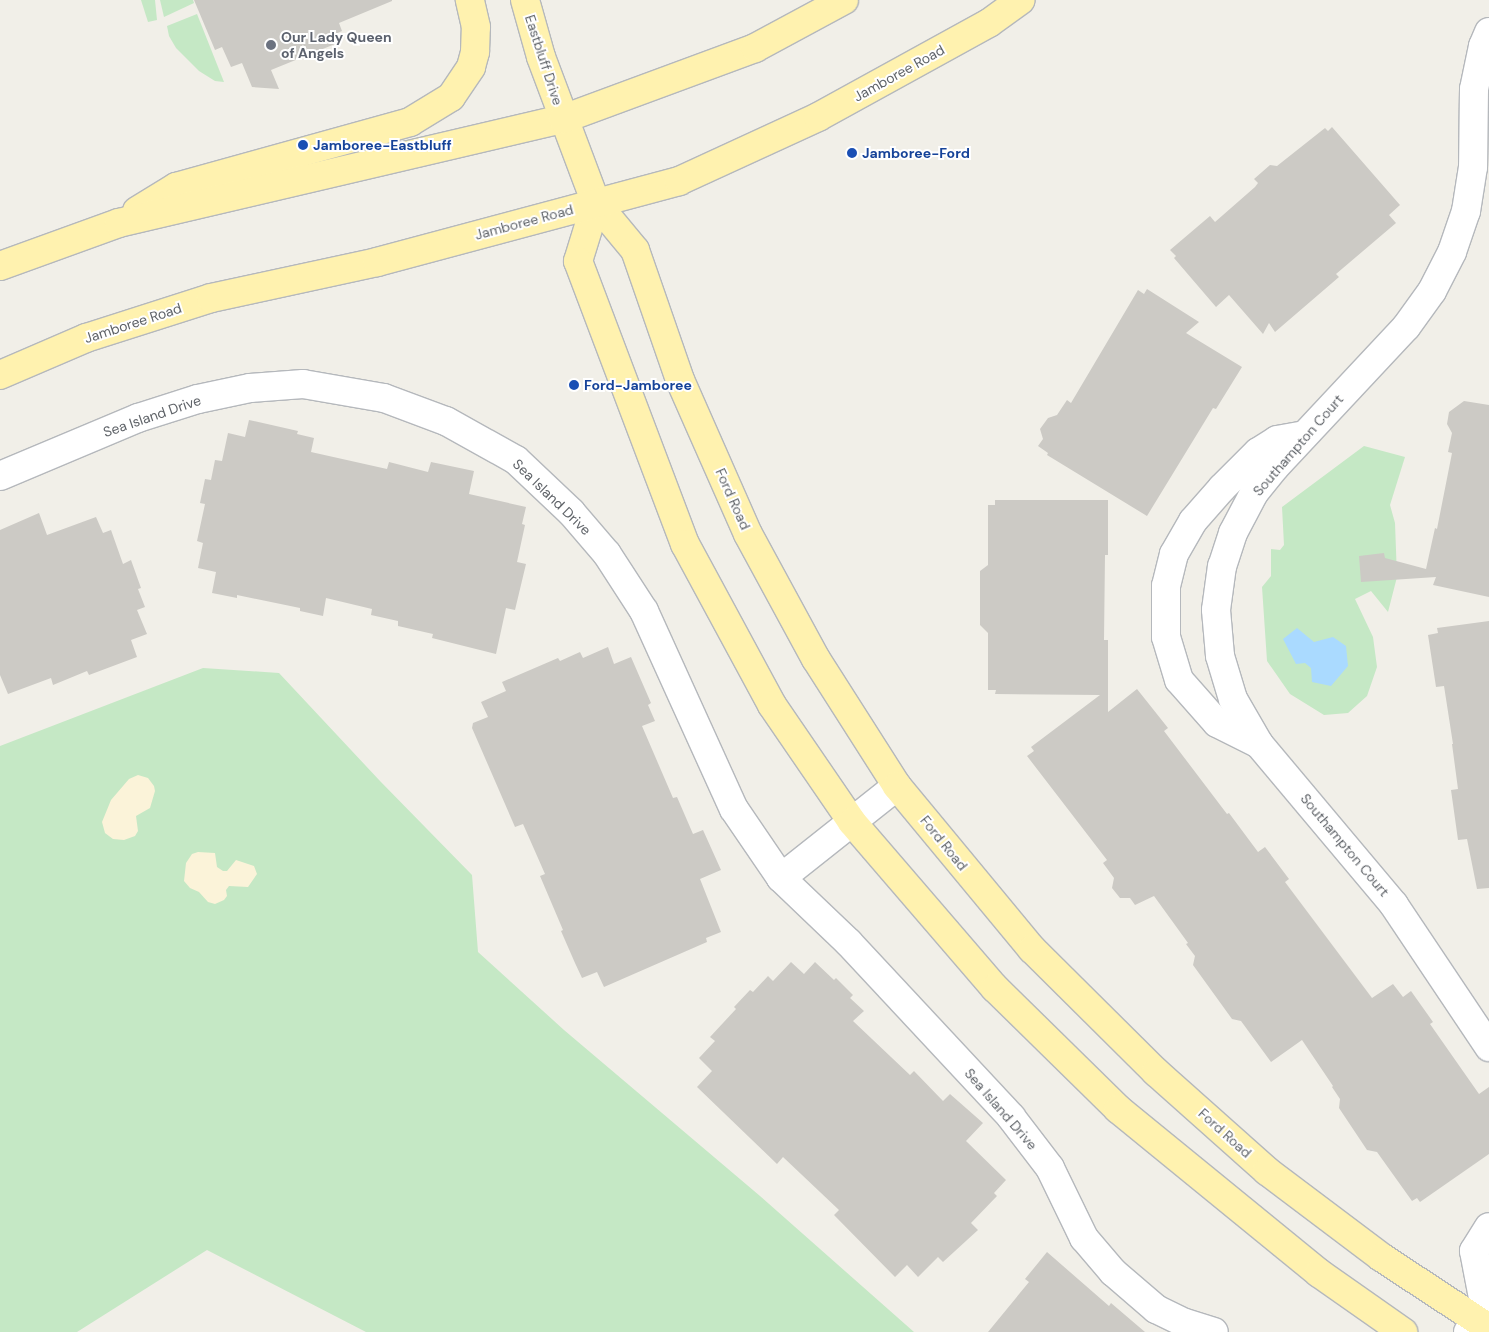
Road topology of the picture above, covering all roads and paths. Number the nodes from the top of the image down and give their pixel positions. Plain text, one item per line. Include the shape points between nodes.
1 (470, 0) edge
2 (525, 0) edge
3 (844, 0) edge
4 (1021, 0) edge
5 (1489, 32) edge
6 (563, 119) junction
7 (596, 203) junction
8 (119, 223) junction
9 (0, 266) edge
10 (0, 376) edge
11 (1304, 435) junction
12 (0, 476) edge
13 (1259, 744) junction
14 (897, 786) junction
15 (852, 822) junction
16 (781, 878) junction
17 (1489, 1048) edge
18 (1489, 1227) edge
19 (1481, 1317) edge
20 (1214, 1332) edge
21 (1404, 1332) edge

1 - 8 main road via 476,27 475,52 471,67 451,97 410,122 176,187
2 - 6 main road, Eastbluff Drive
3 - 6 main road via 755,48
4 - 7 main road, Jamboree Road via 989,24 818,117 679,181
5 - 11 street, Southampton Court via 1474,90 1473,167 1467,202 1452,252 1432,291 1406,327
6 - 7 main road, Ford Road
6 - 8 main road
7 - 10 main road, Jamboree Road via 376,262 211,298 86,338
7 - 14 main road, Ford Road via 635,250 680,380 748,534 816,659
7 - 15 main road via 578,261 685,544 772,705
8 - 9 main road
11 - 13 street, Southampton Court via 1254,493 1233,533 1222,566 1216,610 1220,656 1233,699
11 - 13 street via 1277,440 1258,452 1222,488 1193,521 1174,554 1166,586 1166,637 1180,680 1217,723
12 - 16 street, Sea Island Drive via 138,418 198,399 250,388 303,384 384,398 446,421 516,460 571,512 607,554 644,611 734,809
13 - 17 street, Southampton Court via 1394,905
14 - 15 street
14 - 19 main road, Ford Road via 1032,949 1156,1072 1268,1171 1381,1257
15 - 16 street
15 - 21 main road via 995,988 1118,1109 1319,1273
16 - 20 street, Sea Island Drive via 849,943 1011,1117 1050,1168 1084,1238 1112,1272 1156,1309
18 - 19 street via 1474,1251

